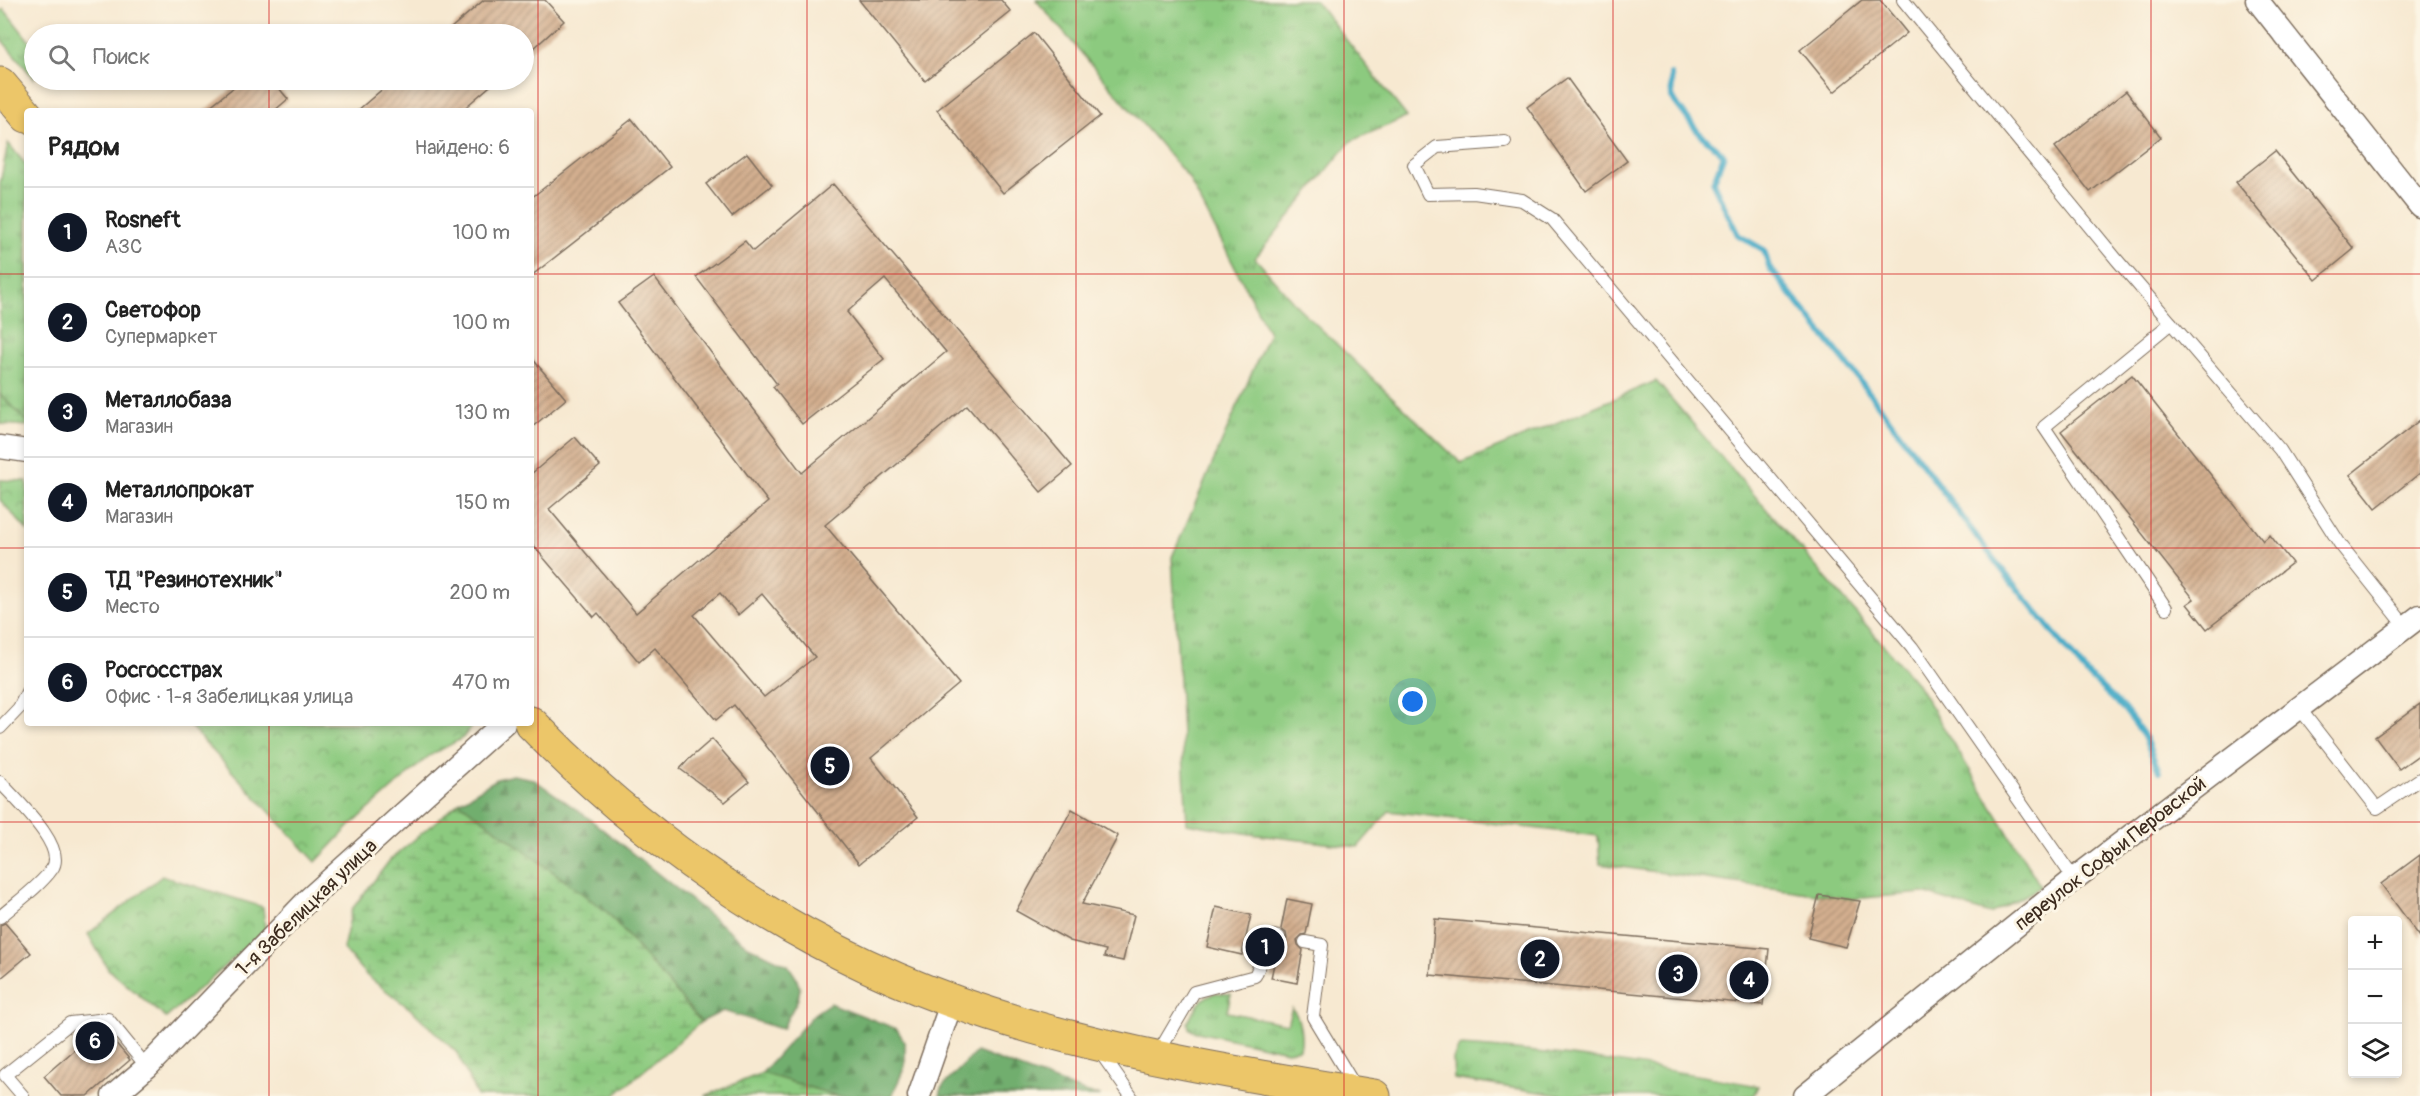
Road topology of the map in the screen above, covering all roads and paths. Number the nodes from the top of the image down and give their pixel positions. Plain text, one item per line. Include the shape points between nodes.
1 (1903, 0) edge
2 (2257, 0) edge
3 (0, 84) edge
4 (24, 113) edge
5 (1505, 142) dead end
6 (2420, 206) edge
7 (2171, 323) junction
8 (0, 447) edge
9 (24, 451) edge
10 (2166, 608) dead end
11 (2413, 621) edge
12 (24, 699) edge
13 (2300, 709) junction
14 (501, 726) edge
15 (534, 726) edge
16 (0, 728) edge
17 (2420, 779) edge
18 (0, 782) edge
19 (2074, 879) junction
20 (0, 917) edge
21 (1279, 937) dead end
22 (1305, 942) dead end
23 (952, 1001) junction
24 (1094, 1043) junction
25 (1156, 1057) junction
26 (147, 1067) junction
27 (1810, 1094) edge
28 (1363, 1095) edge
29 (23, 1096) edge
30 (113, 1096) edge
31 (919, 1096) edge
32 (1131, 1096) edge

1 - 7 lane
2 - 6 street
3 - 4 highway
5 - 19 lane via 1437,147 1414,165 1428,194 1522,200 1552,219 1912,647
7 - 10 lane via 2044,427
7 - 11 lane via 2280,450 2340,544
8 - 9 street
11 - 13 street, переулок Софьи Перовской
12 - 16 lane
13 - 17 lane via 2377,808
13 - 19 street, переулок Софьи Перовской
14 - 26 street, 1-я Забелицкая улица via 310,898
15 - 23 highway via 600,789 722,885 784,924 868,968
18 - 20 lane via 50,839 56,854 53,868
19 - 27 street, переулок Софьи Перовской
21 - 25 lane via 1272,936 1255,976 1194,992
22 - 28 lane via 1322,945 1313,1017
23 - 24 highway
23 - 31 street
24 - 25 highway
24 - 32 lane
25 - 28 highway
26 - 29 lane via 108,1019 70,1023 5,1075
26 - 30 street, 1-я Забелицкая улица

